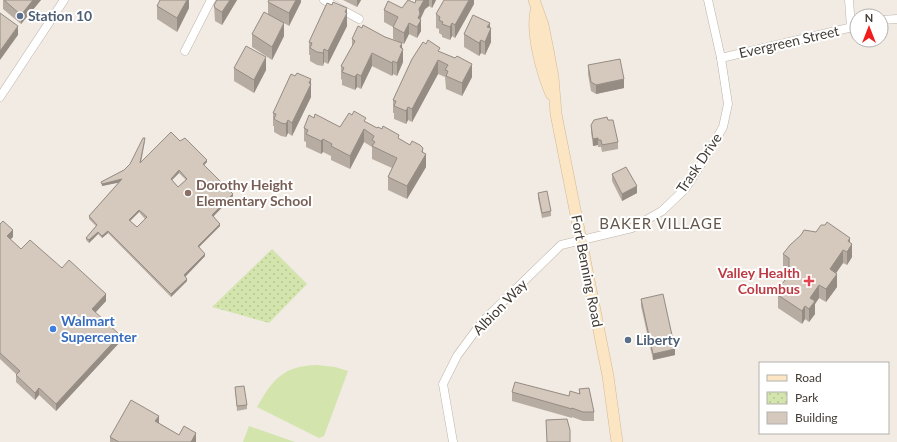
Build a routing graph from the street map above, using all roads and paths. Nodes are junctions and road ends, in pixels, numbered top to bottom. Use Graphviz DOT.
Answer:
graph roads {
  1 [pos="64,0"];
  2 [pos="211,0"];
  3 [pos="324,0"];
  4 [pos="708,0"];
  5 [pos="535,5"];
  6 [pos="359,19"];
  7 [pos="849,27"];
  8 [pos="185,51"];
  9 [pos="721,58"];
  10 [pos="0,97"];
  11 [pos="581,241"];
  12 [pos="453,442"];
  13 [pos="617,442"];
  1 -- 10 [label="street"];
  2 -- 8 [label="street"];
  3 -- 6 [label="street"];
  4 -- 9 [label="street, Trask Drive"];
  5 -- 11 [label="street, Fort Benning Road"];
  7 -- 9 [label="street, Evergreen Street"];
  9 -- 11 [label="street, Trask Drive"];
  11 -- 12 [label="street, Albion Way"];
  11 -- 13 [label="street, Fort Benning Road"];
}
